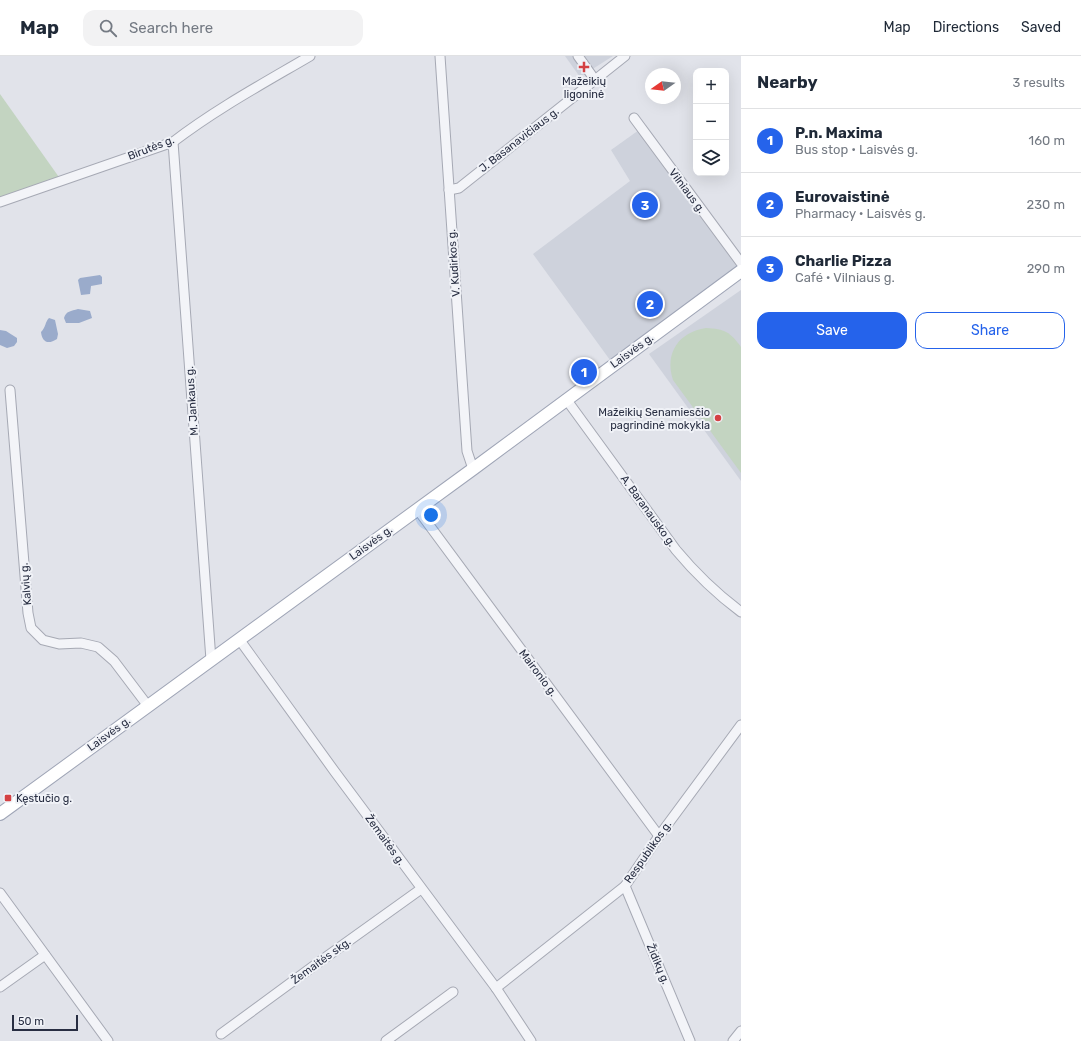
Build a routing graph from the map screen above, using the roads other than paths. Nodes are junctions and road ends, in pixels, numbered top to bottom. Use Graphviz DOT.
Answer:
graph roads {
  1 [pos="310,56"];
  2 [pos="440,56"];
  3 [pos="578,56"];
  4 [pos="625,56"];
  5 [pos="595,80"];
  6 [pos="634,118"];
  7 [pos="173,142"];
  8 [pos="449,190"];
  9 [pos="0,202"];
  10 [pos="741,263"];
  11 [pos="741,271"];
  12 [pos="10,390"];
  13 [pos="566,399"];
  14 [pos="473,469"];
  15 [pos="418,510"];
  16 [pos="741,612"];
  17 [pos="240,639"];
  18 [pos="211,660"];
  19 [pos="148,706"];
  20 [pos="741,725"];
  21 [pos="0,814"];
  22 [pos="659,836"];
  23 [pos="625,886"];
  24 [pos="421,889"];
  25 [pos="0,893"];
  26 [pos="45,954"];
  27 [pos="0,987"];
  28 [pos="496,988"];
  29 [pos="452,992"];
  30 [pos="741,1031"];
  31 [pos="221,1034"];
  32 [pos="108,1041"];
  33 [pos="386,1041"];
  34 [pos="531,1041"];
  35 [pos="690,1041"];
  36 [pos="734,1041"];
  1 -- 7 [label="street, Birutės g."];
  2 -- 8 [label="street, V. Kudirkos g."];
  3 -- 5 [label="street"];
  4 -- 5 [label="street, J. Basanavičiaus g."];
  5 -- 8 [label="street, J. Basanavičiaus g."];
  6 -- 10 [label="street, Vilniaus g."];
  7 -- 9 [label="street, Birutės g."];
  7 -- 18 [label="street, M. Jankaus g."];
  8 -- 14 [label="street, V. Kudirkos g."];
  11 -- 13 [label="main road, Laisvės g."];
  12 -- 19 [label="street, Kalvių g."];
  13 -- 14 [label="main road, Laisvės g."];
  13 -- 16 [label="street, A. Baranausko g."];
  14 -- 15 [label="main road, Laisvės g."];
  15 -- 17 [label="main road, Laisvės g."];
  15 -- 22 [label="street, Maironio g."];
  17 -- 18 [label="main road, Laisvės g."];
  17 -- 24 [label="street, Žemaitės g."];
  18 -- 19 [label="main road, Laisvės g."];
  19 -- 21 [label="main road, Laisvės g."];
  20 -- 22 [label="street, Respublikos g."];
  22 -- 23 [label="street, Respublikos g."];
  23 -- 28 [label="street, Respublikos g."];
  23 -- 35 [label="street, Židikų g."];
  24 -- 28 [label="street, Žemaitės g."];
  24 -- 31 [label="street, Žemaitės skg."];
  25 -- 26 [label="street"];
  26 -- 27 [label="street"];
  26 -- 32 [label="street"];
  28 -- 34 [label="street, Žemaitės g."];
  29 -- 33 [label="street"];
  30 -- 36 [label="street"];
}
